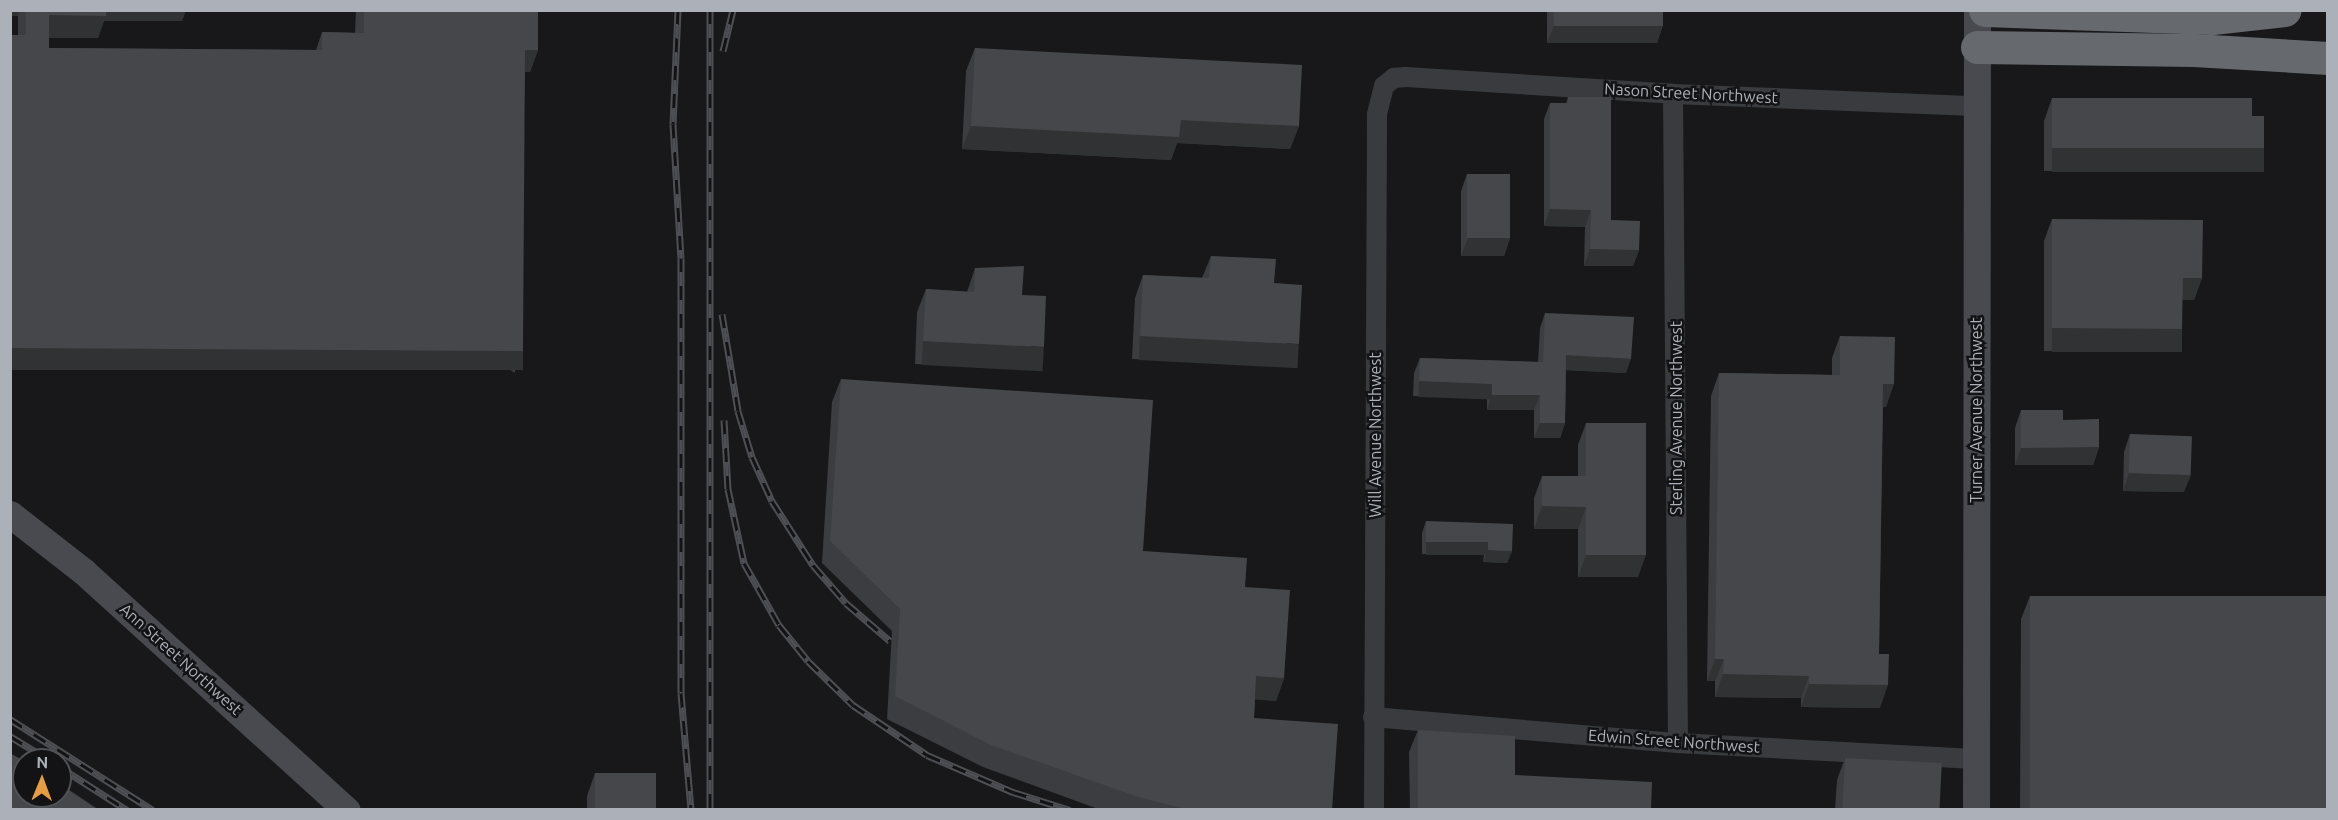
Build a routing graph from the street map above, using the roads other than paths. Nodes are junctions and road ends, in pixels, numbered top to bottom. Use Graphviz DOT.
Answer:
graph roads {
  1 [pos="1977,10"];
  2 [pos="1985,10"];
  3 [pos="2284,10"];
  4 [pos="1977,47"];
  5 [pos="2328,58"];
  6 [pos="1406,77"];
  7 [pos="1673,94"];
  8 [pos="1975,106"];
  9 [pos="10,514"];
  10 [pos="1373,717"];
  11 [pos="1678,743"];
  12 [pos="1975,759"];
  13 [pos="347,810"];
  14 [pos="1374,810"];
  15 [pos="1976,810"];
  1 -- 4 [label="street, Turner Avenue Northwest"];
  2 -- 3 [label="highway"];
  4 -- 5 [label="highway"];
  4 -- 8 [label="street, Turner Avenue Northwest"];
  6 -- 7 [label="street, Nason Street Northwest"];
  6 -- 10 [label="street, Will Avenue Northwest"];
  7 -- 8 [label="street, Nason Street Northwest"];
  7 -- 11 [label="street, Sterling Avenue Northwest"];
  8 -- 12 [label="street, Turner Avenue Northwest"];
  9 -- 13 [label="street, Ann Street Northwest"];
  10 -- 11 [label="street, Edwin Street Northwest"];
  10 -- 14 [label="street, Will Avenue Northwest"];
  11 -- 12 [label="street, Edwin Street Northwest"];
  12 -- 15 [label="street, Turner Avenue Northwest"];
}
